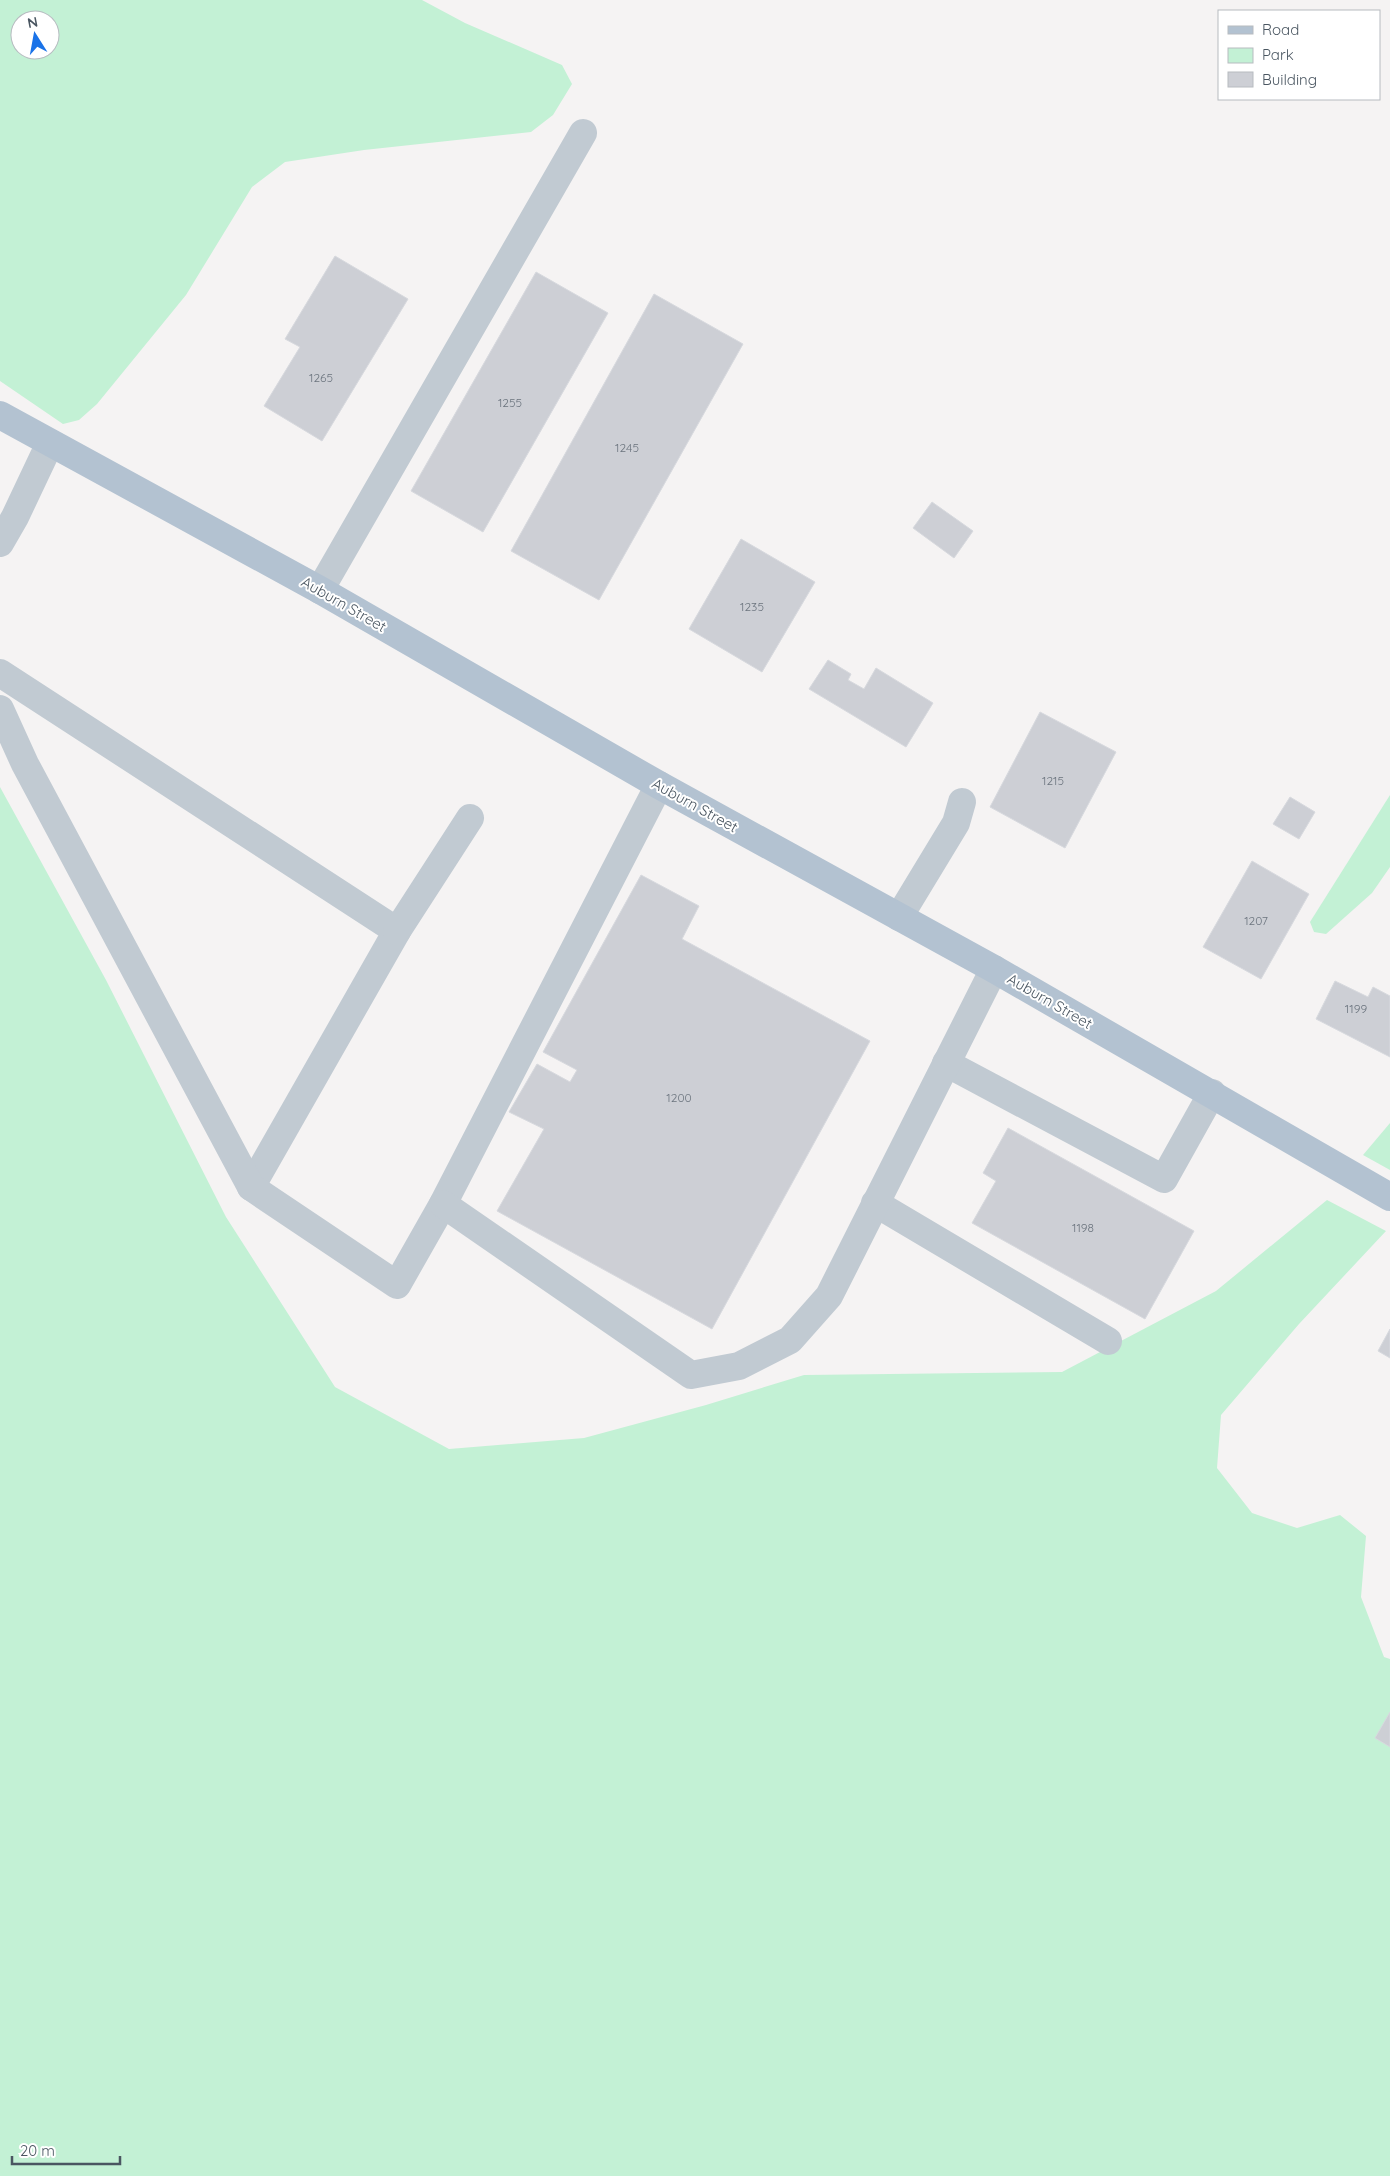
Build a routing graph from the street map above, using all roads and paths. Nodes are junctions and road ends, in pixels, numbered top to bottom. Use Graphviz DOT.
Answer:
graph roads {
  1 [pos="583,133"];
  2 [pos="0,415"];
  3 [pos="50,443"];
  4 [pos="0,543"];
  5 [pos="320,590"];
  6 [pos="0,673"];
  7 [pos="0,709"];
  8 [pos="659,785"];
  9 [pos="962,802"];
  10 [pos="470,818"];
  11 [pos="899,917"];
  12 [pos="397,931"];
  13 [pos="994,969"];
  14 [pos="946,1063"];
  15 [pos="1212,1093"];
  16 [pos="251,1187"];
  17 [pos="1390,1197"];
  18 [pos="875,1203"];
  19 [pos="443,1204"];
  20 [pos="1108,1341"];
  1 -- 5 [label="lane"];
  2 -- 3 [label="main road, Auburn Street"];
  3 -- 4 [label="lane"];
  3 -- 5 [label="main road, Auburn Street"];
  5 -- 8 [label="main road, Auburn Street"];
  6 -- 12 [label="lane"];
  7 -- 16 [label="lane"];
  8 -- 11 [label="main road, Auburn Street"];
  8 -- 19 [label="lane"];
  9 -- 11 [label="lane"];
  10 -- 12 [label="lane"];
  11 -- 13 [label="main road, Auburn Street"];
  12 -- 16 [label="lane"];
  13 -- 14 [label="lane"];
  13 -- 15 [label="main road, Auburn Street"];
  14 -- 15 [label="lane"];
  14 -- 18 [label="lane"];
  15 -- 17 [label="main road, Auburn Street"];
  16 -- 19 [label="lane"];
  18 -- 19 [label="lane"];
  18 -- 20 [label="lane"];
}
